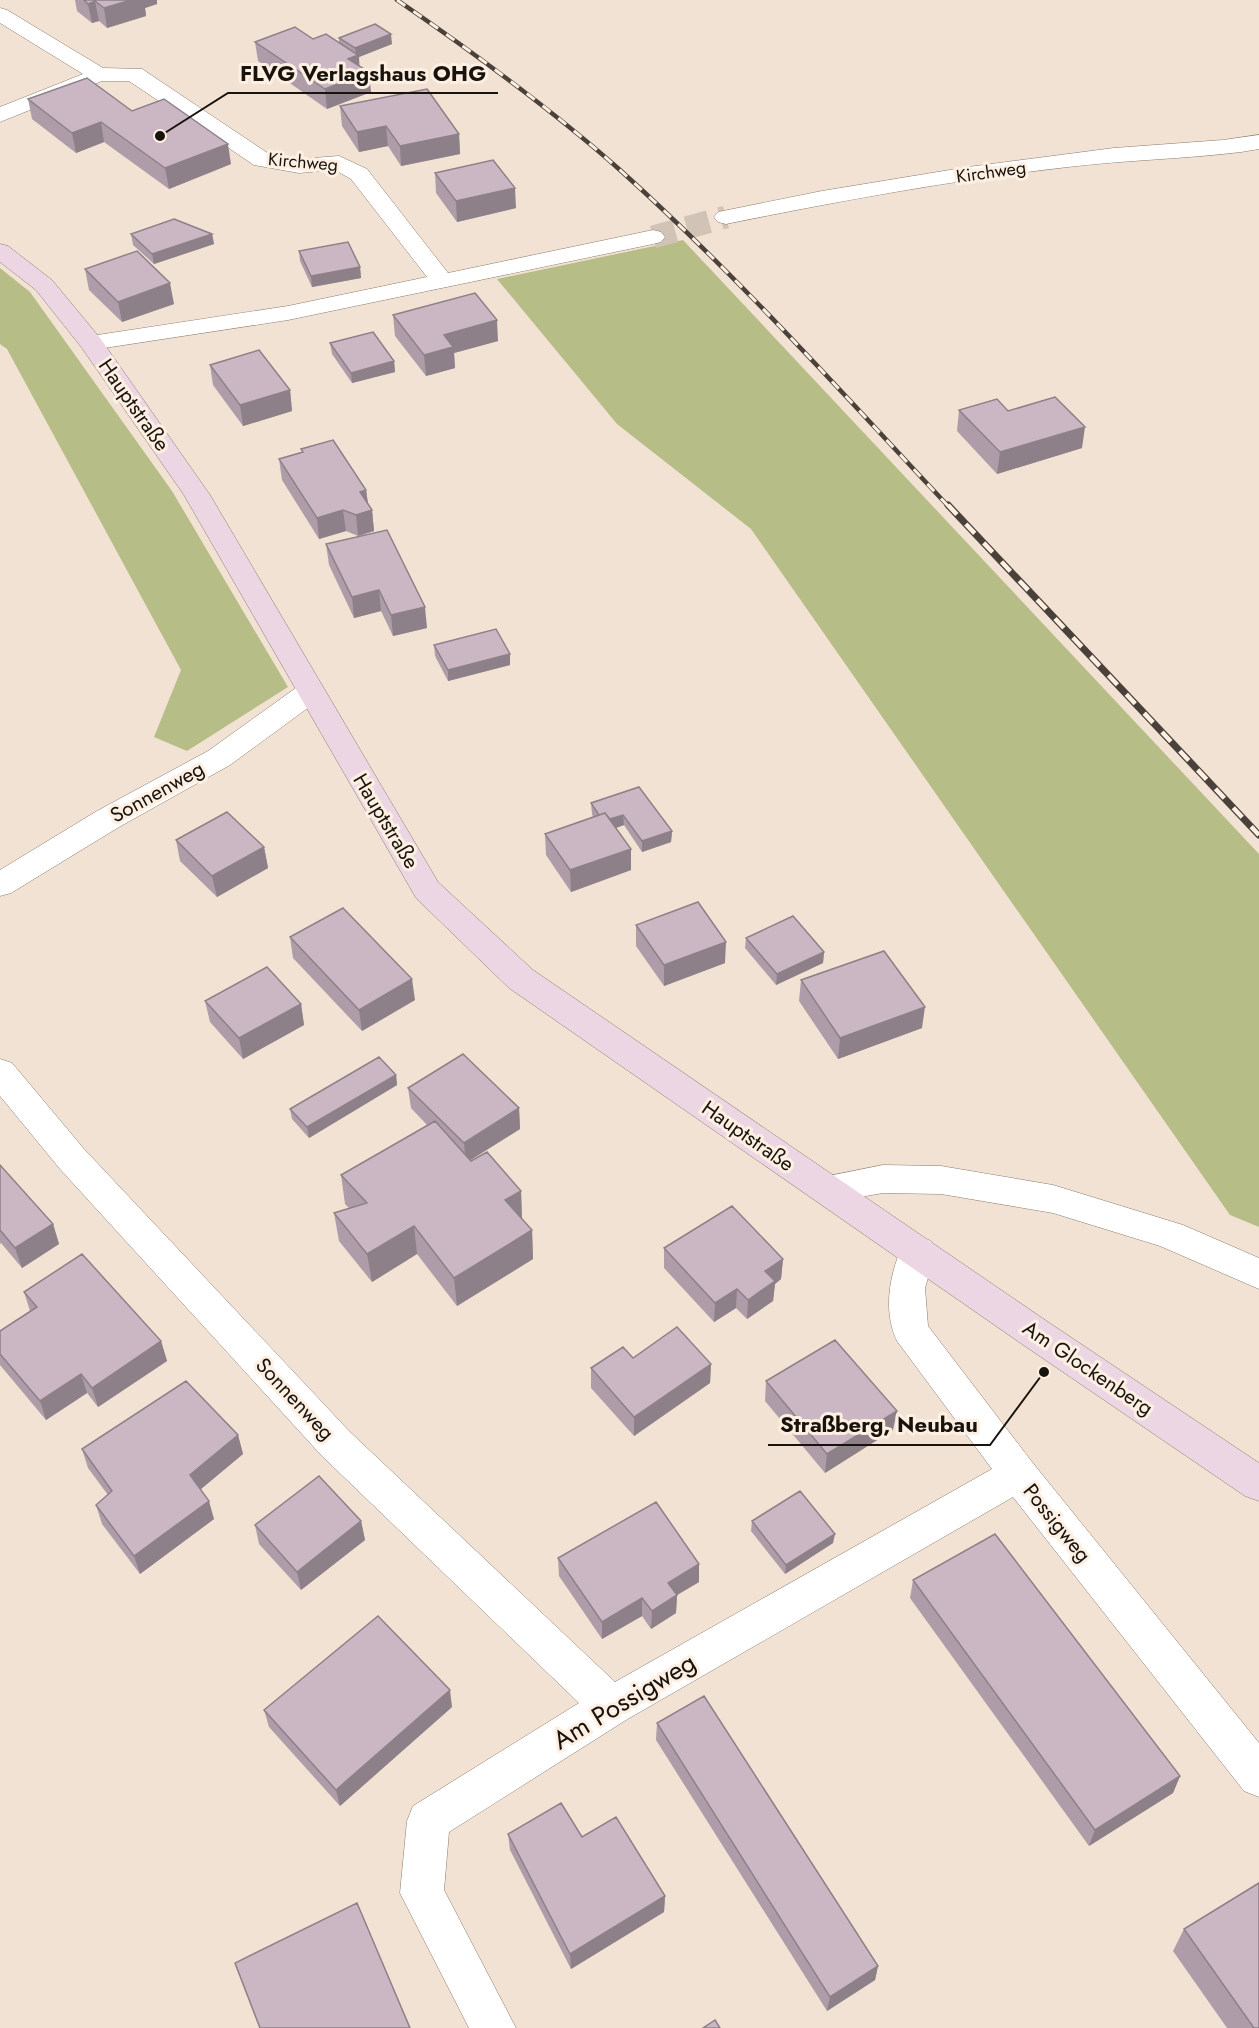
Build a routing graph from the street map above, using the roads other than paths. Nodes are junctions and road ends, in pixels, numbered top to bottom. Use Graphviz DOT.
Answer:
graph roads {
  1 [pos="0,14"];
  2 [pos="99,75"];
  3 [pos="0,115"];
  4 [pos="1259,142"];
  5 [pos="726,217"];
  6 [pos="653,237"];
  7 [pos="0,251"];
  8 [pos="442,280"];
  9 [pos="91,343"];
  10 [pos="310,692"];
  11 [pos="0,885"];
  12 [pos="0,1072"];
  13 [pos="826,1189"];
  14 [pos="918,1251"];
  15 [pos="1259,1274"];
  16 [pos="1018,1474"];
  17 [pos="1259,1484"];
  18 [pos="611,1706"];
  19 [pos="1259,1776"];
  20 [pos="493,2028"];
  1 -- 2 [label="street"];
  2 -- 3 [label="street"];
  2 -- 8 [label="street, Kirchweg"];
  4 -- 5 [label="street, Kirchweg"];
  6 -- 8 [label="street"];
  7 -- 9 [label="main road, Hauptstraße"];
  8 -- 9 [label="street"];
  9 -- 10 [label="main road, Hauptstraße"];
  10 -- 11 [label="street, Sonnenweg"];
  10 -- 13 [label="main road, Hauptstraße"];
  12 -- 18 [label="street, Sonnenweg"];
  13 -- 14 [label="main road, Hauptstraße"];
  13 -- 15 [label="street"];
  14 -- 16 [label="street, Possigweg"];
  14 -- 17 [label="main road, Am Glockenberg"];
  16 -- 18 [label="street, Am Possigweg"];
  16 -- 19 [label="street, Possigweg"];
  18 -- 20 [label="street, Am Possigweg"];
}
